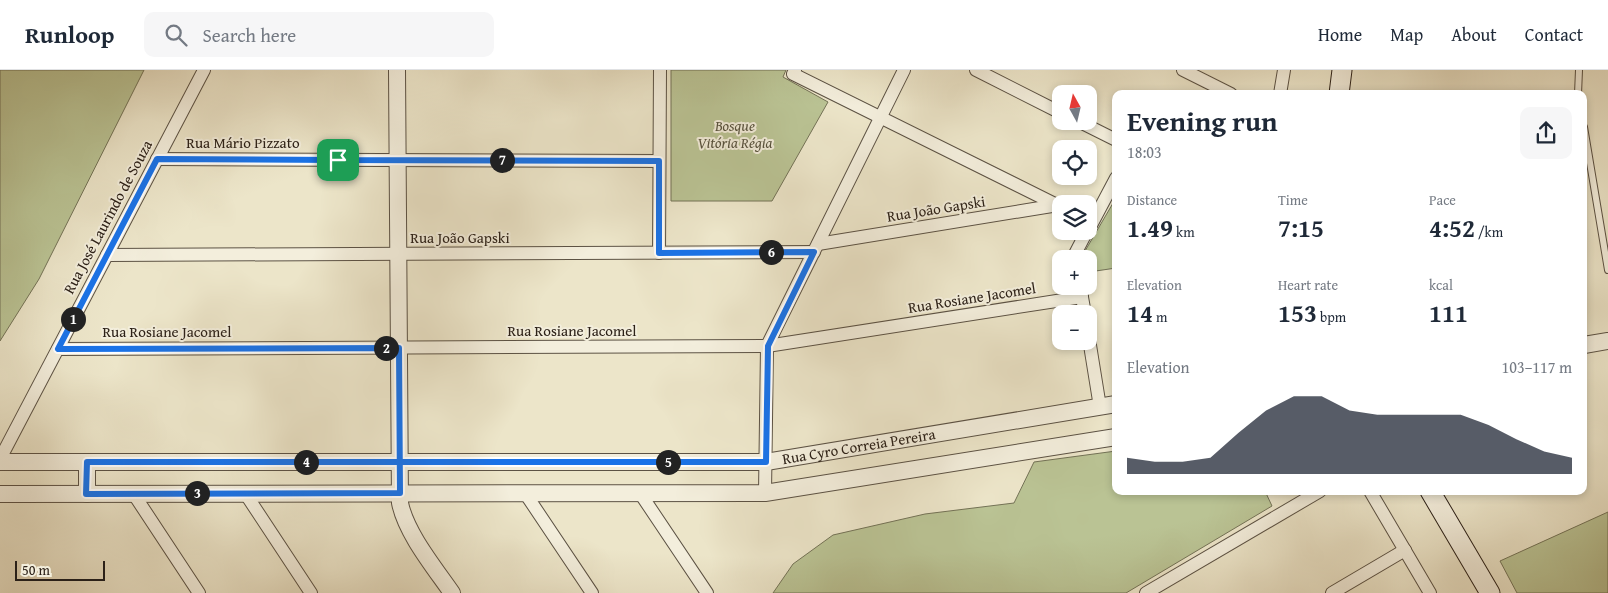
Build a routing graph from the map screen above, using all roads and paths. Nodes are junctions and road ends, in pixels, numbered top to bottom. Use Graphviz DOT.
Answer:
graph roads {
  1 [pos="204,70"];
  2 [pos="397,70"];
  3 [pos="660,70"];
  4 [pos="904,70"];
  5 [pos="976,70"];
  6 [pos="1183,70"];
  7 [pos="1284,70"];
  8 [pos="1342,70"];
  9 [pos="1579,70"];
  10 [pos="794,72"];
  11 [pos="1223,90"];
  12 [pos="1281,90"];
  13 [pos="1340,90"];
  14 [pos="1578,90"];
  15 [pos="1052,108"];
  16 [pos="881,117"];
  17 [pos="1096,130"];
  18 [pos="1112,138"];
  19 [pos="1587,145"];
  20 [pos="157,159"];
  21 [pos="398,160"];
  22 [pos="659,161"];
  23 [pos="1112,185"];
  24 [pos="1052,202"];
  25 [pos="1052,207"];
  26 [pos="1097,212"];
  27 [pos="816,248"];
  28 [pos="659,253"];
  29 [pos="398,254"];
  30 [pos="107,255"];
  31 [pos="1608,270"];
  32 [pos="1064,295"];
  33 [pos="1608,341"];
  34 [pos="1587,344"];
  35 [pos="768,346"];
  36 [pos="399,348"];
  37 [pos="58,349"];
  38 [pos="1091,350"];
  39 [pos="1112,405"];
  40 [pos="1100,407"];
  41 [pos="1112,438"];
  42 [pos="0,461"];
  43 [pos="87,462"];
  44 [pos="400,462"];
  45 [pos="766,462"];
  46 [pos="132,493"];
  47 [pos="245,493"];
  48 [pos="400,493"];
  49 [pos="525,493"];
  50 [pos="640,493"];
  51 [pos="765,493"];
  52 [pos="0,494"];
  53 [pos="86,494"];
  54 [pos="1313,495"];
  55 [pos="1372,495"];
  56 [pos="1432,495"];
  57 [pos="1405,550"];
  58 [pos="199,593"];
  59 [pos="311,593"];
  60 [pos="452,593"];
  61 [pos="592,593"];
  62 [pos="707,593"];
  63 [pos="1146,593"];
  64 [pos="1332,593"];
  65 [pos="1430,593"];
  66 [pos="1490,593"];
  1 -- 20 [label="street, Rua José Laurindo de Souza"];
  2 -- 21 [label="street"];
  3 -- 22 [label="street"];
  4 -- 16 [label="street"];
  5 -- 15 [label="street"];
  6 -- 11 [label="street"];
  7 -- 12 [label="street"];
  8 -- 13 [label="main road"];
  9 -- 14 [label="lane"];
  10 -- 16 [label="street"];
  16 -- 24 [label="street"];
  16 -- 27 [label="street"];
  17 -- 18 [label="street"];
  19 -- 31 [label="lane"];
  20 -- 21 [label="street, Rua Mário Pizzato"];
  20 -- 30 [label="street, Rua José Laurindo de Souza"];
  21 -- 22 [label="street, Rua Mário Pizzato"];
  21 -- 29 [label="street"];
  22 -- 28 [label="street"];
  23 -- 26 [label="street"];
  25 -- 27 [label="street, Rua João Gapski"];
  27 -- 28 [label="street, Rua João Gapski"];
  27 -- 35 [label="street"];
  28 -- 29 [label="street, Rua João Gapski"];
  29 -- 30 [label="street, Rua João Gapski"];
  29 -- 36 [label="street"];
  30 -- 37 [label="street, Rua José Laurindo de Souza"];
  32 -- 35 [label="street, Rua Rosiane Jacomel"];
  33 -- 34 [label="street"];
  35 -- 36 [label="street, Rua Rosiane Jacomel"];
  35 -- 45 [label="street"];
  36 -- 37 [label="street, Rua Rosiane Jacomel"];
  36 -- 44 [label="street"];
  37 -- 42 [label="street, Rua José Laurindo de Souza"];
  38 -- 40 [label="street"];
  39 -- 40 [label="street, Rua Cyro Correia Pereira"];
  40 -- 45 [label="street, Rua Cyro Correia Pereira"];
  41 -- 51 [label="street, Rua Cyro Correia Pereira"];
  42 -- 43 [label="street, Rua Cyro Correia Pereira"];
  43 -- 44 [label="street, Rua Cyro Correia Pereira"];
  43 -- 53 [label="street"];
  44 -- 45 [label="street, Rua Cyro Correia Pereira"];
  44 -- 48 [label="street"];
  45 -- 51 [label="street"];
  46 -- 47 [label="street, Rua Cyro Correia Pereira"];
  46 -- 53 [label="street, Rua Cyro Correia Pereira"];
  46 -- 58 [label="street"];
  47 -- 48 [label="street, Rua Cyro Correia Pereira"];
  47 -- 59 [label="street"];
  48 -- 49 [label="street, Rua Cyro Correia Pereira"];
  48 -- 60 [label="street"];
  49 -- 50 [label="street, Rua Cyro Correia Pereira"];
  49 -- 61 [label="street"];
  50 -- 51 [label="street, Rua Cyro Correia Pereira"];
  50 -- 62 [label="street"];
  52 -- 53 [label="street, Rua Cyro Correia Pereira"];
  54 -- 63 [label="street"];
  55 -- 57 [label="street"];
  56 -- 66 [label="main road"];
  57 -- 64 [label="street"];
  57 -- 65 [label="street"];
}
